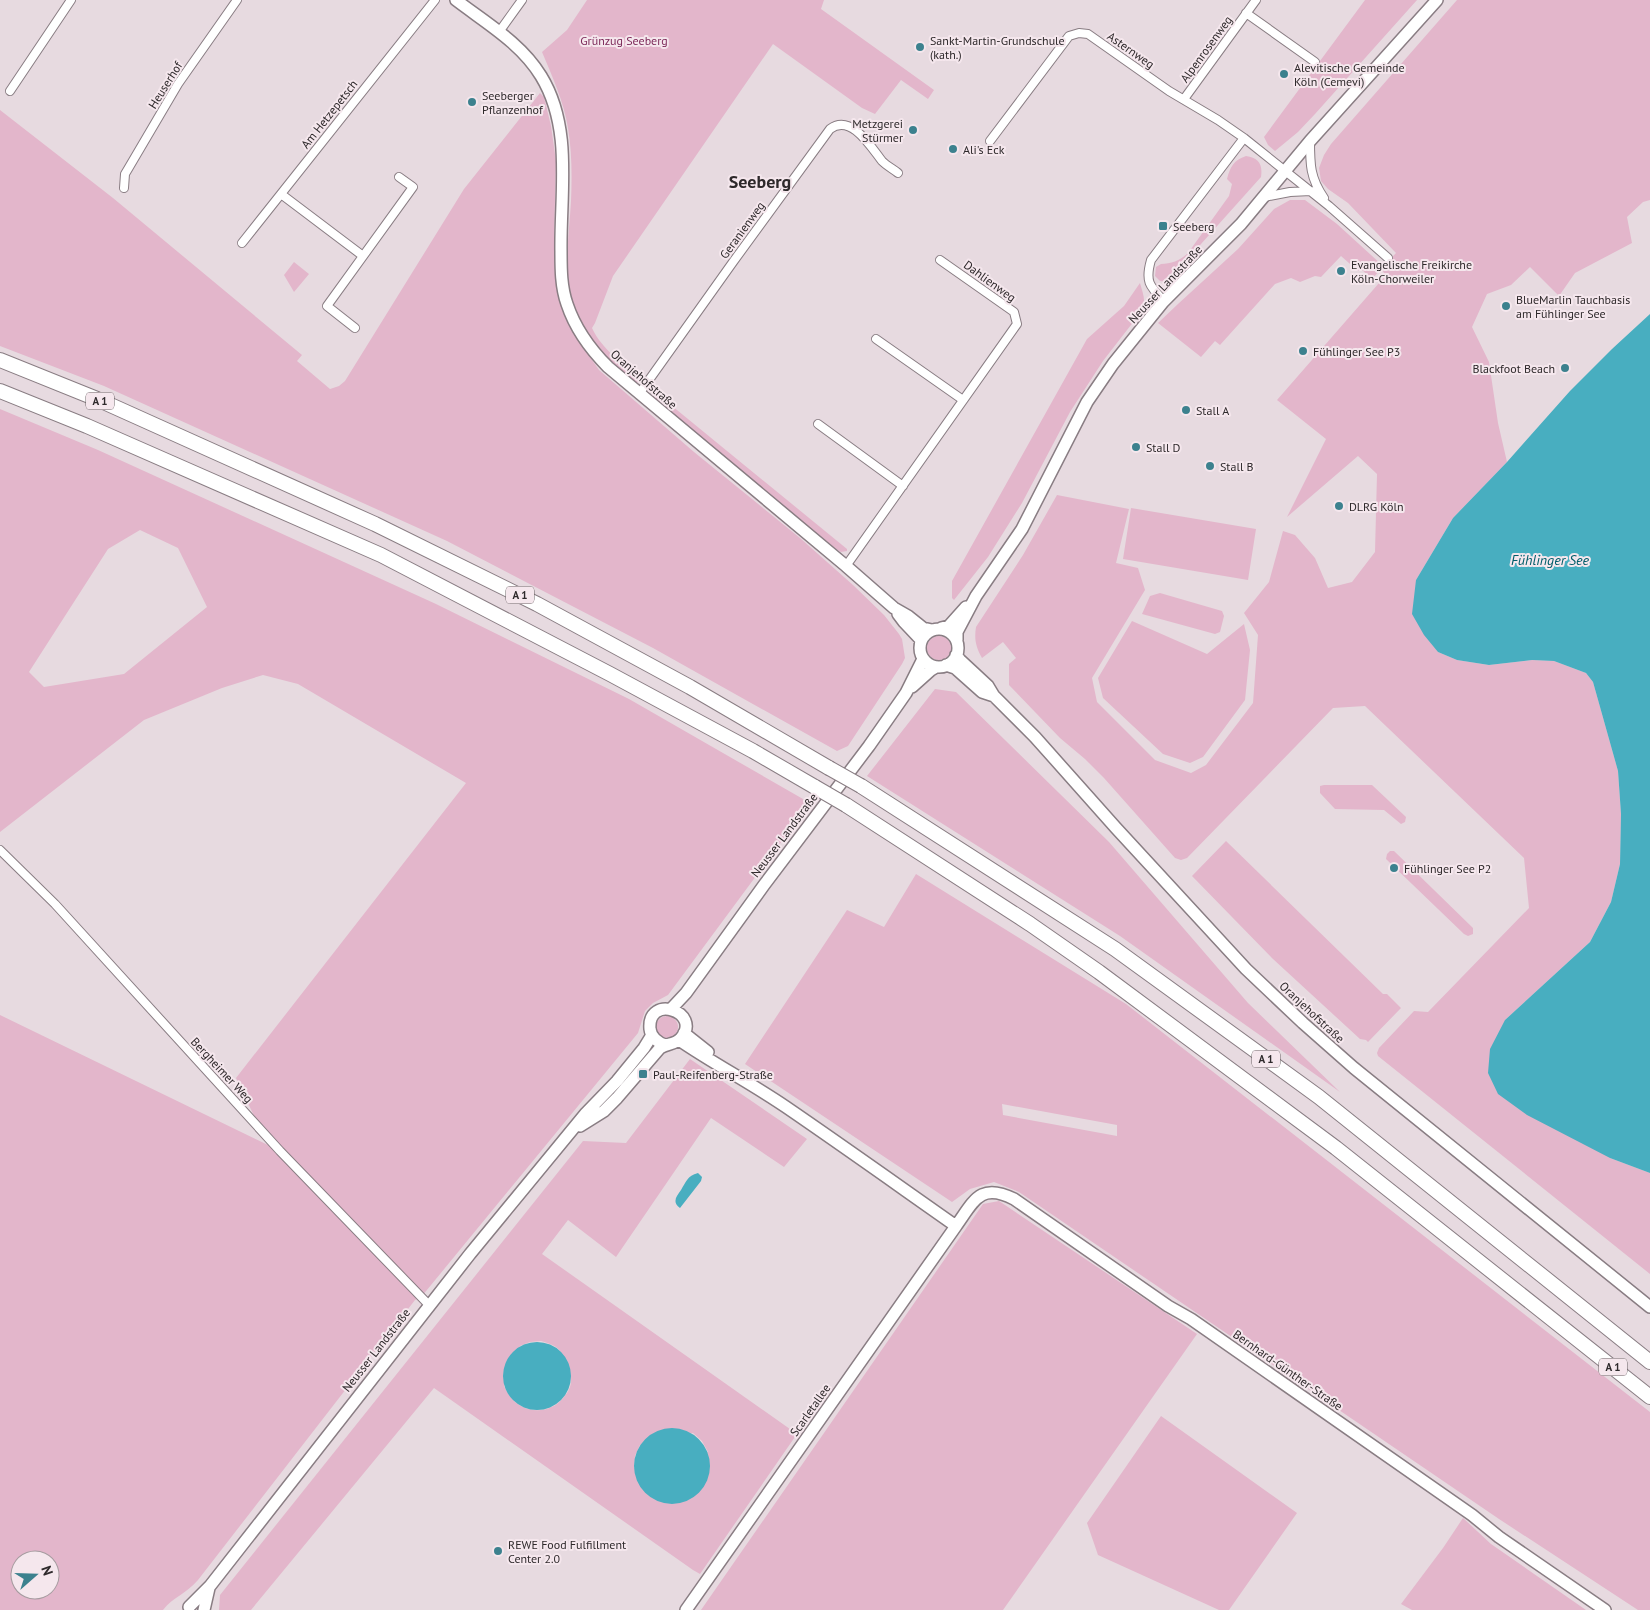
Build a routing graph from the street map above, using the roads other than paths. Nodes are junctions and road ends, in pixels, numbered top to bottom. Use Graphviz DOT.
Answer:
graph roads {
  1 [pos="71,0"];
  2 [pos="237,0"];
  3 [pos="435,0"];
  4 [pos="456,0"];
  5 [pos="522,0"];
  6 [pos="1256,0"];
  7 [pos="1437,0"];
  8 [pos="1246,13"];
  9 [pos="499,32"];
  10 [pos="1315,62"];
  11 [pos="10,91"];
  12 [pos="1184,99"];
  13 [pos="1244,138"];
  14 [pos="990,141"];
  15 [pos="1310,141"];
  16 [pos="1285,169"];
  17 [pos="898,173"];
  18 [pos="399,177"];
  19 [pos="124,188"];
  20 [pos="1311,191"];
  21 [pos="281,194"];
  22 [pos="1262,197"];
  23 [pos="1329,206"];
  24 [pos="242,243"];
  25 [pos="363,256"];
  26 [pos="1388,258"];
  27 [pos="940,260"];
  28 [pos="1164,301"];
  29 [pos="355,328"];
  30 [pos="876,340"];
  31 [pos="0,360"];
  32 [pos="0,391"];
  33 [pos="639,394"];
  34 [pos="963,400"];
  35 [pos="818,424"];
  36 [pos="903,486"];
  37 [pos="846,566"];
  38 [pos="976,596"];
  39 [pos="894,608"];
  40 [pos="937,629"];
  41 [pos="921,640"];
  42 [pos="956,640"];
  43 [pos="956,655"];
  44 [pos="924,659"];
  45 [pos="941,666"];
  46 [pos="906,693"];
  47 [pos="994,696"];
  48 [pos="0,850"];
  49 [pos="686,993"];
  50 [pos="671,1008"];
  51 [pos="681,1016"];
  52 [pos="652,1035"];
  53 [pos="682,1036"];
  54 [pos="665,1045"];
  55 [pos="568,1135"];
  56 [pos="956,1226"];
  57 [pos="429,1305"];
  58 [pos="1650,1307"];
  59 [pos="1650,1362"];
  60 [pos="1650,1397"];
  61 [pos="210,1586"];
  62 [pos="193,1608"];
  63 [pos="177,1610"];
  64 [pos="204,1610"];
  65 [pos="686,1610"];
  66 [pos="1605,1610"];
  1 -- 11 [label="street"];
  2 -- 19 [label="street, Heuserhof"];
  3 -- 21 [label="street, Am Hetzepetsch"];
  4 -- 9 [label="street, Oranjehofstraße"];
  5 -- 9 [label="street"];
  6 -- 8 [label="street, Alpenrosenweg"];
  7 -- 15 [label="street, Neusser Landstraße"];
  8 -- 10 [label="street, Alpenrosenweg"];
  8 -- 12 [label="street, Alpenrosenweg"];
  9 -- 33 [label="street, Oranjehofstraße"];
  12 -- 13 [label="street, Asternweg"];
  12 -- 14 [label="street, Asternweg"];
  13 -- 16 [label="street, Asternweg"];
  13 -- 28 [label="street"];
  15 -- 16 [label="street, Neusser Landstraße"];
  15 -- 23 [label="street"];
  16 -- 20 [label="street, Asternweg"];
  16 -- 22 [label="street, Neusser Landstraße"];
  17 -- 33 [label="street, Geranienweg"];
  18 -- 25 [label="street"];
  20 -- 22 [label="street"];
  20 -- 23 [label="street, Asternweg"];
  21 -- 24 [label="street, Am Hetzepetsch"];
  21 -- 25 [label="street"];
  22 -- 28 [label="street, Neusser Landstraße"];
  23 -- 26 [label="street"];
  25 -- 29 [label="street"];
  27 -- 34 [label="street, Dahlienweg"];
  28 -- 38 [label="street, Neusser Landstraße"];
  30 -- 34 [label="street"];
  31 -- 59 [label="highway, A 1, bridge"];
  32 -- 60 [label="highway, A 1, bridge"];
  33 -- 37 [label="street, Oranjehofstraße"];
  34 -- 36 [label="street, Dahlienweg"];
  35 -- 36 [label="street"];
  36 -- 37 [label="street, Dahlienweg"];
  37 -- 39 [label="street, Oranjehofstraße"];
  38 -- 40 [label="street, Neusser Landstraße"];
  38 -- 42 [label="street, Neusser Landstraße"];
  39 -- 40 [label="street, Oranjehofstraße"];
  39 -- 41 [label="street, Oranjehofstraße"];
  40 -- 41 [label="street"];
  40 -- 42 [label="street"];
  41 -- 44 [label="street"];
  42 -- 43 [label="street"];
  43 -- 45 [label="street"];
  43 -- 47 [label="street, Oranjehofstraße"];
  44 -- 45 [label="street"];
  44 -- 46 [label="street, Neusser Landstraße"];
  45 -- 46 [label="street, Neusser Landstraße"];
  45 -- 47 [label="street, Oranjehofstraße"];
  46 -- 49 [label="street, Neusser Landstraße"];
  47 -- 58 [label="street, Oranjehofstraße"];
  48 -- 57 [label="street, Bergheimer Weg"];
  49 -- 50 [label="street, Neusser Landstraße"];
  49 -- 51 [label="street, Neusser Landstraße"];
  50 -- 51 [label="street"];
  50 -- 52 [label="street, Neusser Landstraße"];
  51 -- 53 [label="street, Neusser Landstraße"];
  52 -- 54 [label="street"];
  52 -- 55 [label="street, Neusser Landstraße"];
  53 -- 54 [label="street, Neusser Landstraße"];
  53 -- 56 [label="street"];
  54 -- 55 [label="street, Neusser Landstraße"];
  55 -- 57 [label="street, Neusser Landstraße"];
  56 -- 65 [label="street, Scarletallee"];
  56 -- 66 [label="street, Bernhard-Günther-Straße"];
  57 -- 61 [label="street, Neusser Landstraße"];
  61 -- 62 [label="street, Neusser Landstraße"];
  61 -- 64 [label="street, Neusser Landstraße"];
  62 -- 63 [label="street, Neusser Landstraße"];
}
